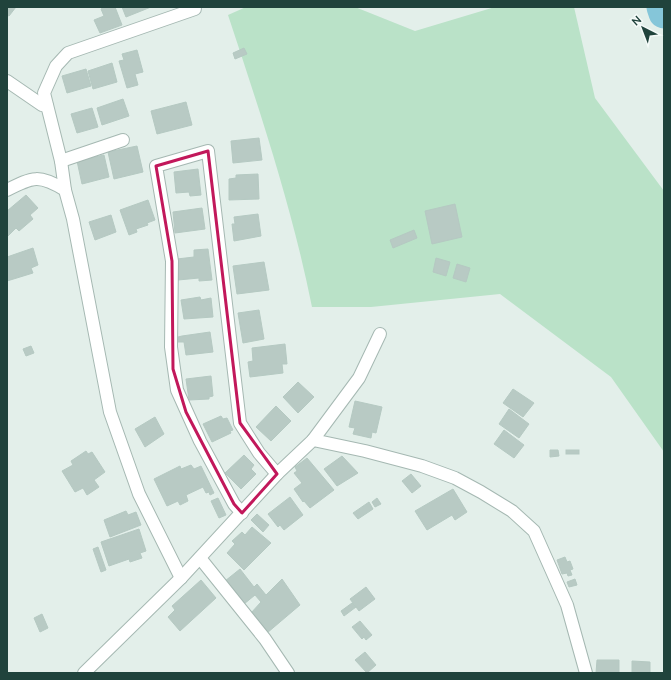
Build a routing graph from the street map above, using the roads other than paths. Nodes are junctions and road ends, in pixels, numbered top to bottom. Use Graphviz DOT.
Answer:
graph roads {
  1 [pos="195,9"];
  2 [pos="7,81"];
  3 [pos="47,106"];
  4 [pos="123,140"];
  5 [pos="61,161"];
  6 [pos="7,190"];
  7 [pos="65,190"];
  8 [pos="380,334"];
  9 [pos="313,440"];
  10 [pos="277,474"];
  11 [pos="242,513"];
  12 [pos="200,558"];
  13 [pos="181,578"];
  14 [pos="84,673"];
  15 [pos="288,673"];
  16 [pos="586,673"];
  1 -- 3 [label="street"];
  2 -- 3 [label="street"];
  3 -- 5 [label="street"];
  4 -- 5 [label="street"];
  5 -- 7 [label="street"];
  6 -- 7 [label="street"];
  7 -- 13 [label="street"];
  8 -- 9 [label="street"];
  9 -- 10 [label="street"];
  9 -- 16 [label="street"];
  10 -- 11 [label="street"];
  10 -- 11 [label="street"];
  11 -- 12 [label="street"];
  12 -- 13 [label="street"];
  12 -- 15 [label="street"];
  13 -- 14 [label="street"];
}
